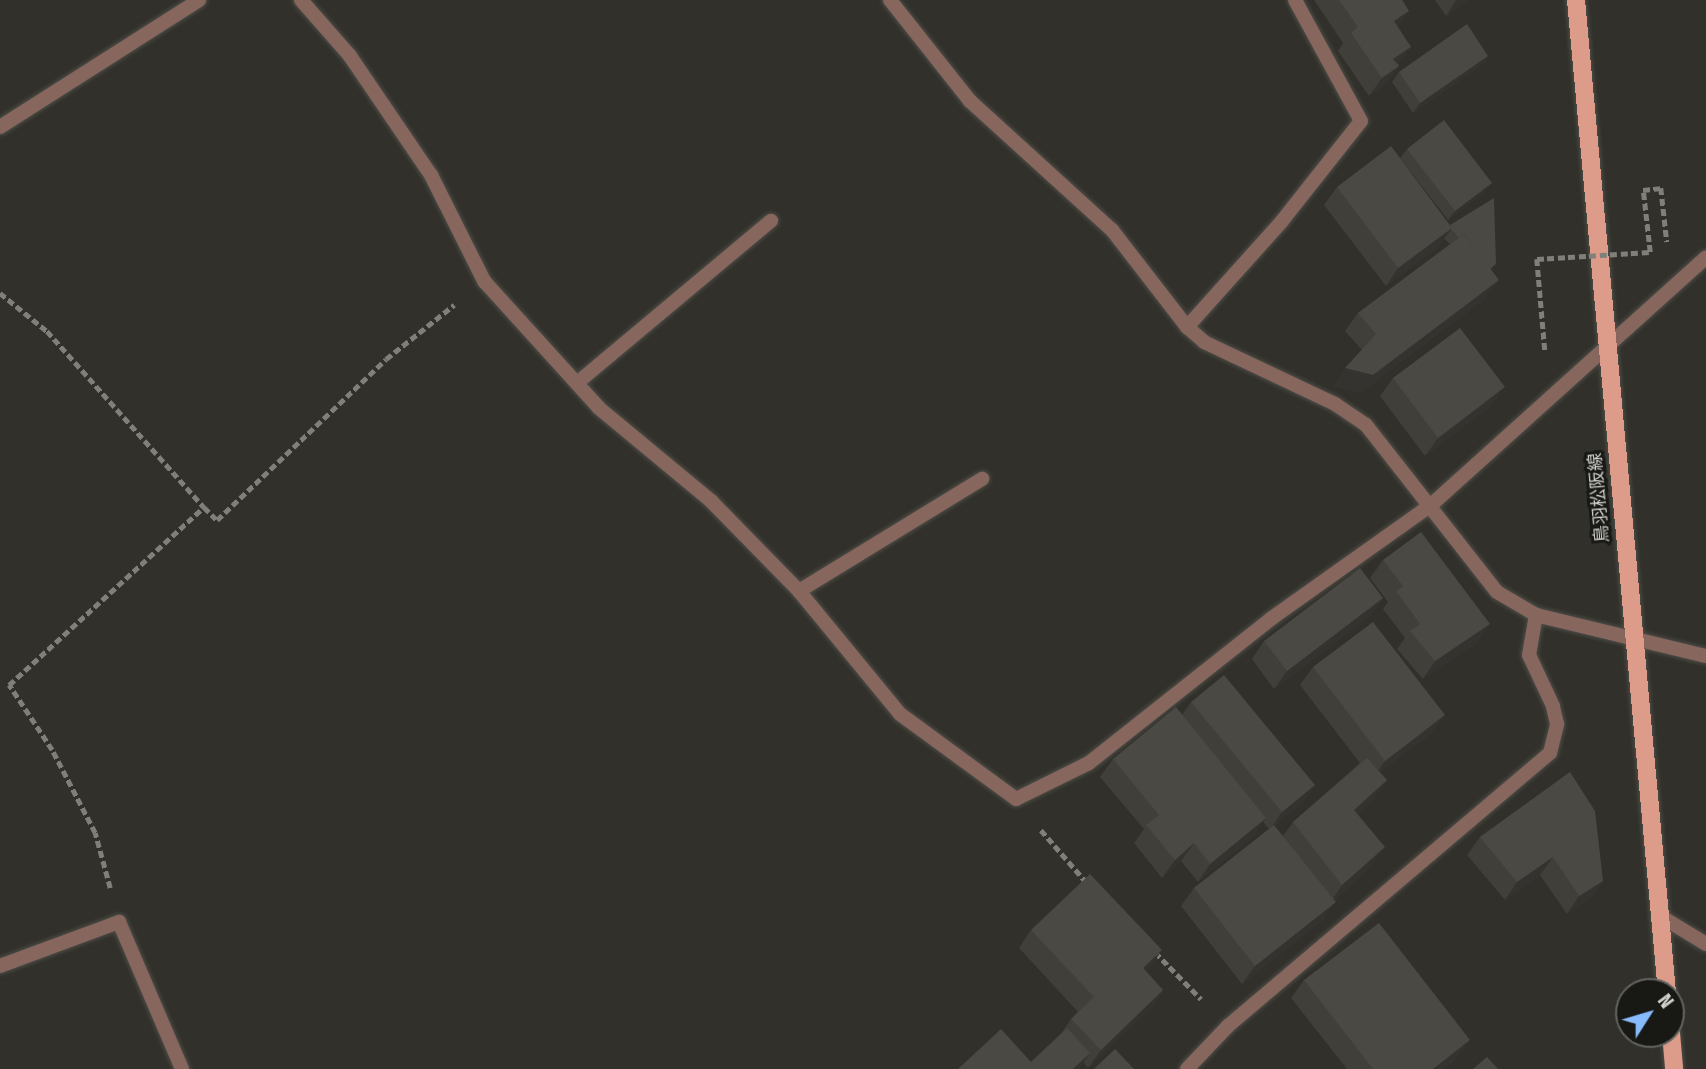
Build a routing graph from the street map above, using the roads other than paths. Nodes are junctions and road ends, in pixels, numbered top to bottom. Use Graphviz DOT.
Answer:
graph roads {
  1 [pos="199,0"];
  2 [pos="301,0"];
  3 [pos="890,0"];
  4 [pos="1295,0"];
  5 [pos="1576,0"];
  6 [pos="0,127"];
  7 [pos="771,221"];
  8 [pos="1706,257"];
  9 [pos="1187,327"];
  10 [pos="1607,346"];
  11 [pos="578,383"];
  12 [pos="982,479"];
  13 [pos="1431,505"];
  14 [pos="799,591"];
  15 [pos="1536,615"];
  16 [pos="1632,641"];
  17 [pos="1706,656"];
  18 [pos="1660,916"];
  19 [pos="1706,944"];
  20 [pos="0,966"];
  21 [pos="1666,978"];
  22 [pos="1672,1048"];
  23 [pos="182,1069"];
  24 [pos="1187,1069"];
  25 [pos="1674,1069"];
  1 -- 6 [label="street"];
  2 -- 11 [label="street"];
  3 -- 9 [label="street"];
  4 -- 9 [label="street"];
  5 -- 10 [label="main road, 鳥羽松阪線"];
  7 -- 11 [label="street"];
  8 -- 10 [label="street"];
  9 -- 13 [label="street"];
  10 -- 13 [label="street"];
  10 -- 16 [label="main road, 鳥羽松阪線"];
  11 -- 14 [label="street"];
  12 -- 14 [label="street"];
  13 -- 14 [label="street"];
  13 -- 15 [label="street"];
  15 -- 16 [label="street"];
  15 -- 24 [label="street"];
  16 -- 17 [label="street"];
  16 -- 18 [label="main road, 鳥羽松阪線"];
  18 -- 19 [label="street"];
  18 -- 21 [label="main road, 鳥羽松阪線"];
  20 -- 23 [label="street"];
  22 -- 25 [label="main road"];
}
